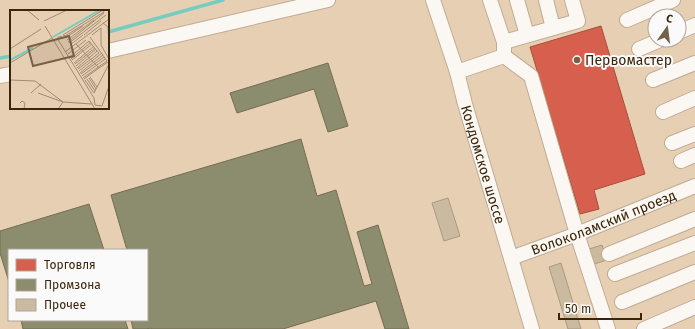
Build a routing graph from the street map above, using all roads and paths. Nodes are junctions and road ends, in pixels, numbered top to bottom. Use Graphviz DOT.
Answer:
graph roads {
  1 [pos="328,0"];
  2 [pos="433,0"];
  3 [pos="490,0"];
  4 [pos="516,0"];
  5 [pos="546,0"];
  6 [pos="572,0"];
  7 [pos="673,0"];
  8 [pos="627,20"];
  9 [pos="553,28"];
  10 [pos="527,35"];
  11 [pos="504,42"];
  12 [pos="647,46"];
  13 [pos="639,49"];
  14 [pos="109,51"];
  15 [pos="504,56"];
  16 [pos="695,63"];
  17 [pos="457,72"];
  18 [pos="10,74"];
  19 [pos="0,76"];
  20 [pos="653,80"];
  21 [pos="695,98"];
  22 [pos="663,112"];
  23 [pos="695,134"];
  24 [pos="672,143"];
  25 [pos="695,155"];
  26 [pos="681,161"];
  27 [pos="695,186"];
  28 [pos="695,219"];
  29 [pos="577,234"];
  30 [pos="695,243"];
  31 [pos="609,254"];
  32 [pos="511,258"];
  33 [pos="695,272"];
  34 [pos="615,274"];
  35 [pos="622,302"];
  36 [pos="695,307"];
  37 [pos="532,329"];
  38 [pos="608,329"];
  39 [pos="644,329"];
  1 -- 14 [label="street"];
  2 -- 17 [label="street, Кондомское шоссе"];
  3 -- 11 [label="street"];
  4 -- 10 [label="street"];
  5 -- 9 [label="street"];
  6 -- 9 [label="street"];
  7 -- 8 [label="street"];
  9 -- 10 [label="street"];
  10 -- 11 [label="street"];
  11 -- 15 [label="street"];
  12 -- 13 [label="street"];
  15 -- 17 [label="street"];
  15 -- 29 [label="street"];
  16 -- 20 [label="street"];
  17 -- 32 [label="street, Кондомское шоссе"];
  18 -- 19 [label="street"];
  21 -- 22 [label="street"];
  23 -- 24 [label="street"];
  25 -- 26 [label="street"];
  27 -- 29 [label="street, Волоколамский проезд"];
  28 -- 31 [label="street"];
  29 -- 32 [label="street, Волоколамский проезд"];
  29 -- 38 [label="street"];
  30 -- 34 [label="street"];
  32 -- 37 [label="street, Кондомское шоссе"];
  33 -- 35 [label="street"];
  36 -- 39 [label="street"];
}
